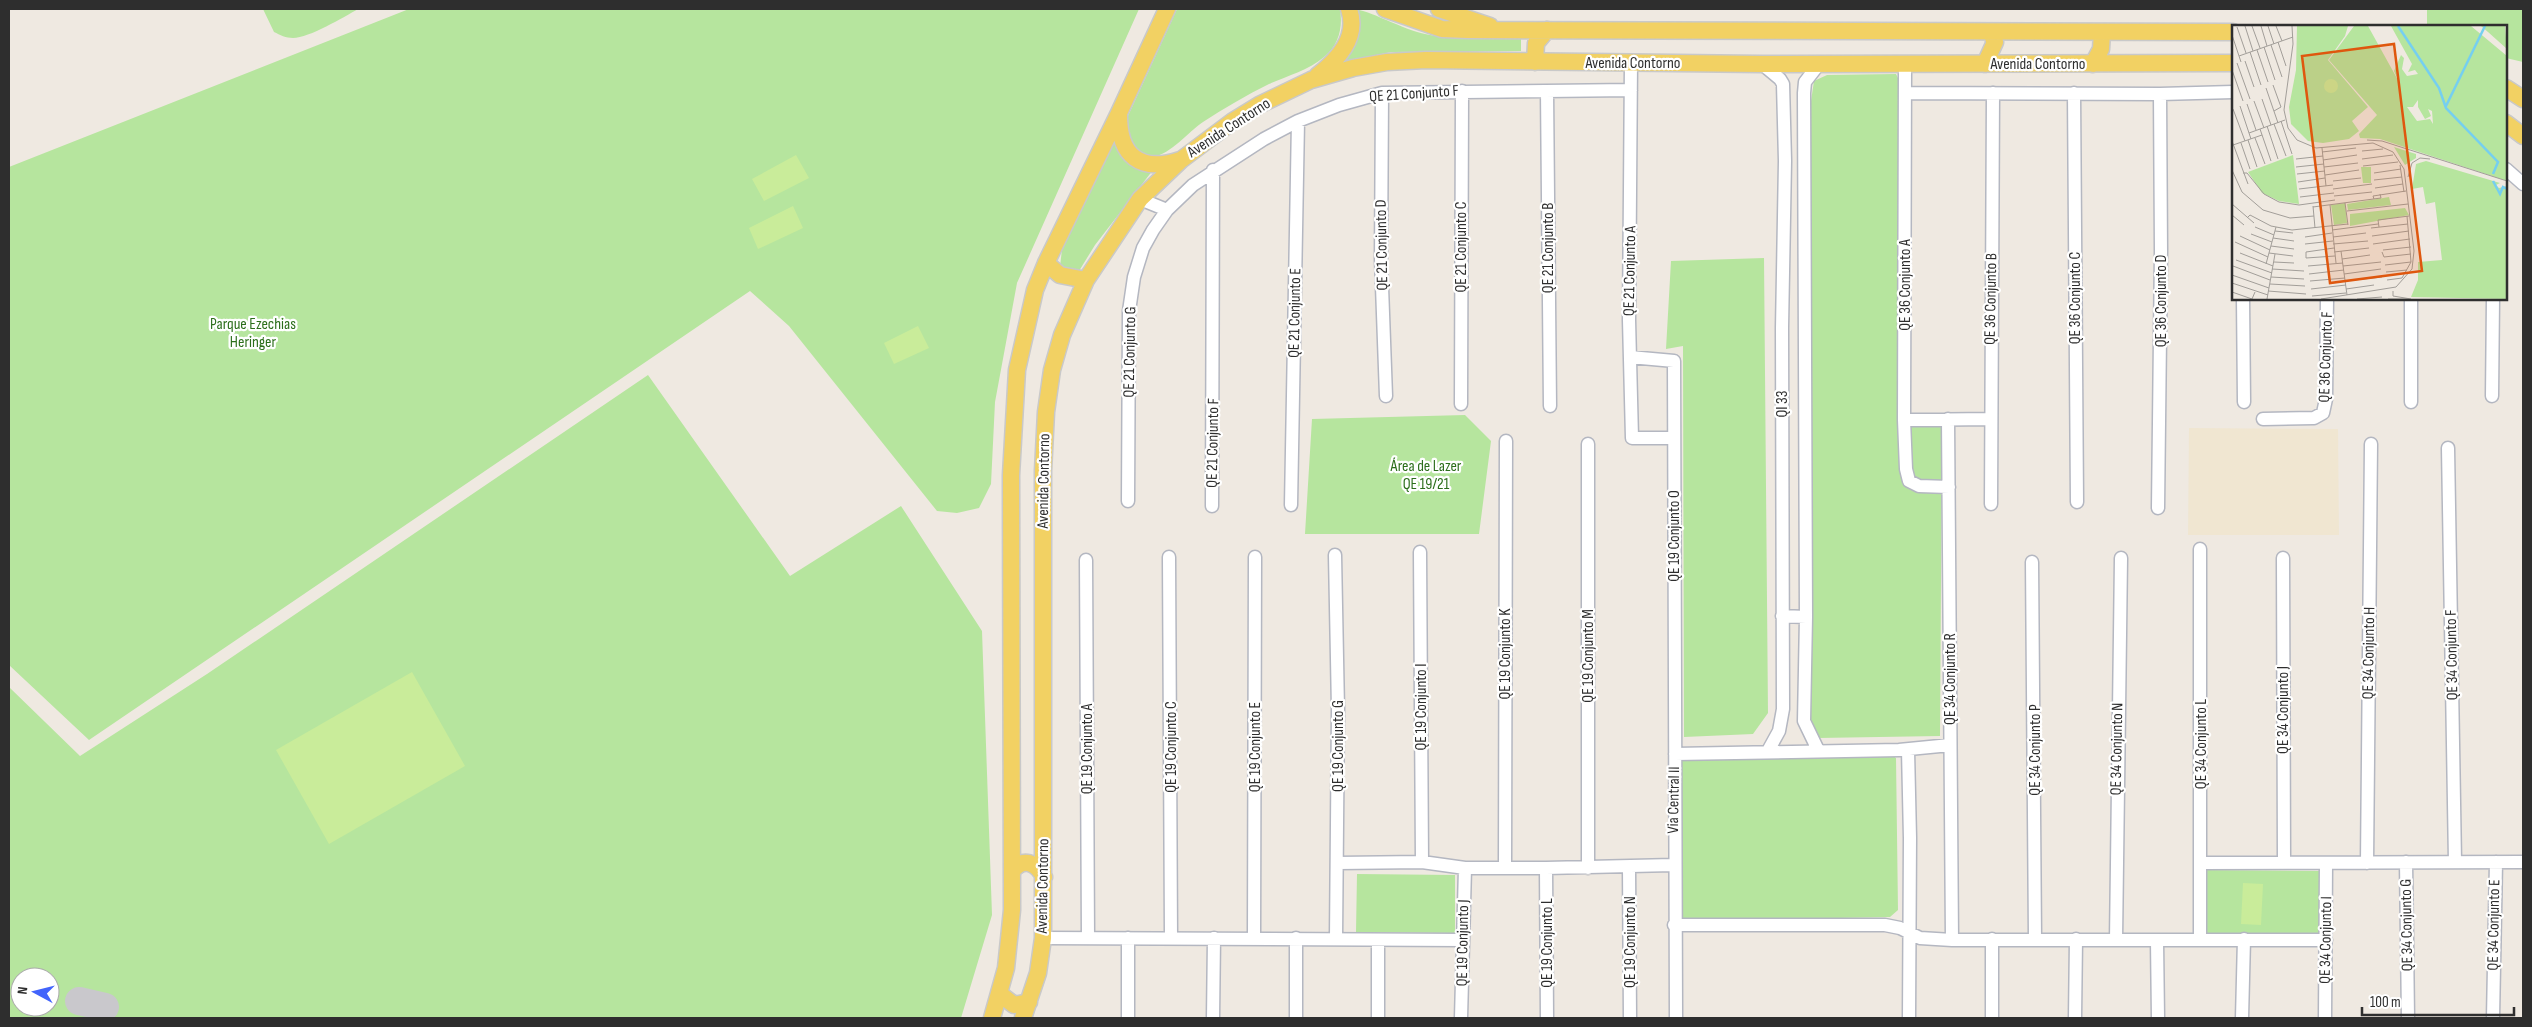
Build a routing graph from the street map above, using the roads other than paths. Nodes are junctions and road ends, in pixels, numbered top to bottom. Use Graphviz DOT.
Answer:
graph roads {
  1 [pos="1166,9"];
  2 [pos="1349,9"];
  3 [pos="1385,9"];
  4 [pos="1440,9"];
  5 [pos="1502,30"];
  6 [pos="1548,30"];
  7 [pos="2102,32"];
  8 [pos="2232,32"];
  9 [pos="1991,33"];
  10 [pos="2229,60"];
  11 [pos="1535,62"];
  12 [pos="1631,62"];
  13 [pos="1762,64"];
  14 [pos="1819,64"];
  15 [pos="1905,64"];
  16 [pos="1985,64"];
  17 [pos="2093,64"];
  18 [pos="1312,80"];
  19 [pos="2507,89"];
  20 [pos="1632,90"];
  21 [pos="1462,91"];
  22 [pos="1547,91"];
  23 [pos="2232,92"];
  24 [pos="1382,93"];
  25 [pos="1906,93"];
  26 [pos="1993,93"];
  27 [pos="2074,93"];
  28 [pos="2160,94"];
  29 [pos="2523,98"];
  30 [pos="1119,113"];
  31 [pos="1298,121"];
  32 [pos="2507,124"];
  33 [pos="2523,136"];
  34 [pos="1181,160"];
  35 [pos="1785,161"];
  36 [pos="1804,162"];
  37 [pos="1213,170"];
  38 [pos="2507,170"];
  39 [pos="2523,184"];
  40 [pos="1140,199"];
  41 [pos="1167,210"];
  42 [pos="1046,263"];
  43 [pos="1086,280"];
  44 [pos="2243,300"];
  45 [pos="2327,300"];
  46 [pos="2411,300"];
  47 [pos="2493,300"];
  48 [pos="1630,357"];
  49 [pos="1386,396"];
  50 [pos="2492,396"];
  51 [pos="2244,402"];
  52 [pos="2411,402"];
  53 [pos="1460,404"];
  54 [pos="1550,406"];
  55 [pos="2263,418"];
  56 [pos="1948,419"];
  57 [pos="1990,419"];
  58 [pos="1904,420"];
  59 [pos="1673,438"];
  60 [pos="1506,441"];
  61 [pos="1588,444"];
  62 [pos="2371,444"];
  63 [pos="2448,448"];
  64 [pos="1949,487"];
  65 [pos="1128,501"];
  66 [pos="2077,502"];
  67 [pos="1991,504"];
  68 [pos="1291,505"];
  69 [pos="1212,506"];
  70 [pos="2158,508"];
  71 [pos="2200,549"];
  72 [pos="1420,552"];
  73 [pos="1335,555"];
  74 [pos="1169,557"];
  75 [pos="1255,557"];
  76 [pos="2120,558"];
  77 [pos="2283,558"];
  78 [pos="1086,560"];
  79 [pos="2032,562"];
  80 [pos="1782,616"];
  81 [pos="1806,617"];
  82 [pos="1950,745"];
  83 [pos="1818,750"];
  84 [pos="1908,750"];
  85 [pos="1768,751"];
  86 [pos="1675,754"];
  87 [pos="1422,862"];
  88 [pos="2326,862"];
  89 [pos="2367,862"];
  90 [pos="2406,862"];
  91 [pos="2456,862"];
  92 [pos="2496,862"];
  93 [pos="2523,862"];
  94 [pos="1338,863"];
  95 [pos="2202,863"];
  96 [pos="2284,863"];
  97 [pos="1673,865"];
  98 [pos="1629,867"];
  99 [pos="1465,868"];
  100 [pos="1505,868"];
  101 [pos="1546,868"];
  102 [pos="1588,868"];
  103 [pos="1012,871"];
  104 [pos="1044,877"];
  105 [pos="1674,925"];
  106 [pos="1908,934"];
  107 [pos="1171,937"];
  108 [pos="1043,938"];
  109 [pos="1088,938"];
  110 [pos="1128,938"];
  111 [pos="1214,938"];
  112 [pos="1254,938"];
  113 [pos="1296,938"];
  114 [pos="1336,938"];
  115 [pos="1992,939"];
  116 [pos="2035,939"];
  117 [pos="2076,939"];
  118 [pos="2244,939"];
  119 [pos="1378,940"];
  120 [pos="1463,940"];
  121 [pos="1952,940"];
  122 [pos="2116,940"];
  123 [pos="2200,940"];
  124 [pos="2326,940"];
  125 [pos="2157,941"];
  126 [pos="1000,994"];
  127 [pos="1029,1002"];
  128 [pos="992,1018"];
  129 [pos="1023,1018"];
  130 [pos="1128,1018"];
  131 [pos="1213,1018"];
  132 [pos="1296,1018"];
  133 [pos="1378,1018"];
  134 [pos="1461,1018"];
  135 [pos="1548,1018"];
  136 [pos="1630,1018"];
  137 [pos="1676,1018"];
  138 [pos="1908,1018"];
  139 [pos="1992,1018"];
  140 [pos="2075,1018"];
  141 [pos="2158,1018"];
  142 [pos="2242,1018"];
  143 [pos="2324,1018"];
  144 [pos="2408,1018"];
  145 [pos="2493,1018"];
  1 -- 30 [label="main road, Avenida Contorno"];
  2 -- 18 [label="main road"];
  3 -- 5 [label="main road, Avenida Contorno"];
  4 -- 5 [label="main road"];
  5 -- 6 [label="main road, Avenida Contorno"];
  6 -- 9 [label="main road, Avenida Contorno"];
  6 -- 11 [label="main road"];
  7 -- 8 [label="main road, Avenida Contorno"];
  7 -- 9 [label="main road, Avenida Contorno"];
  7 -- 17 [label="main road"];
  9 -- 16 [label="main road"];
  10 -- 17 [label="main road, Avenida Contorno"];
  11 -- 12 [label="main road, Avenida Contorno"];
  11 -- 18 [label="main road, Avenida Contorno"];
  12 -- 13 [label="main road, Avenida Contorno"];
  12 -- 20 [label="street, QE 21 Conjunto A"];
  13 -- 14 [label="main road, Avenida Contorno"];
  13 -- 35 [label="street, QI 33"];
  14 -- 15 [label="main road, Avenida Contorno"];
  14 -- 36 [label="street, QI 33"];
  15 -- 16 [label="main road, Avenida Contorno"];
  15 -- 25 [label="street, QE 36 Conjunto A"];
  16 -- 17 [label="main road, Avenida Contorno"];
  18 -- 34 [label="main road, Avenida Contorno"];
  19 -- 29 [label="main road"];
  20 -- 22 [label="street, QE 21 Conjunto F"];
  20 -- 48 [label="street, QE 21 Conjunto A"];
  21 -- 22 [label="street, QE 21 Conjunto F"];
  21 -- 24 [label="street, QE 21 Conjunto F"];
  21 -- 53 [label="street, QE 21 Conjunto C"];
  22 -- 54 [label="street, QE 21 Conjunto B"];
  23 -- 28 [label="street"];
  24 -- 31 [label="street, QE 21 Conjunto F"];
  24 -- 49 [label="street, QE 21 Conjunto D"];
  25 -- 26 [label="street"];
  25 -- 58 [label="street, QE 36 Conjunto A"];
  26 -- 27 [label="street"];
  26 -- 57 [label="street, QE 36 Conjunto B"];
  27 -- 28 [label="street"];
  27 -- 66 [label="street, QE 36 Conjunto C"];
  28 -- 70 [label="street, QE 36 Conjunto D"];
  30 -- 34 [label="main road"];
  30 -- 42 [label="main road, Avenida Contorno"];
  31 -- 37 [label="street, QE 21 Conjunto F"];
  31 -- 68 [label="street, QE 21 Conjunto E"];
  32 -- 33 [label="main road"];
  34 -- 40 [label="main road, Avenida Contorno"];
  35 -- 36 [label="street"];
  35 -- 80 [label="street, QI 33"];
  36 -- 81 [label="street, QI 33"];
  37 -- 41 [label="street, QE 21 Conjunto F"];
  37 -- 69 [label="street, QE 21 Conjunto F"];
  38 -- 39 [label="street"];
  40 -- 41 [label="street"];
  40 -- 43 [label="main road, Avenida Contorno"];
  41 -- 65 [label="street, QE 21 Conjunto G"];
  42 -- 43 [label="main road"];
  42 -- 103 [label="main road, Avenida Contorno"];
  43 -- 104 [label="main road, Avenida Contorno"];
  44 -- 51 [label="street"];
  45 -- 55 [label="street, QE 36 Conjunto F"];
  46 -- 52 [label="street"];
  47 -- 50 [label="street"];
  48 -- 59 [label="street, QE 19 Conjunto O"];
  48 -- 59 [label="street, QE 21 Conjunto A"];
  56 -- 57 [label="street"];
  56 -- 58 [label="street"];
  56 -- 64 [label="street, QE 34 Conjunto R"];
  57 -- 67 [label="street, QE 36 Conjunto B"];
  58 -- 64 [label="street, QE 36 Conjunto A"];
  59 -- 86 [label="street, QE 19 Conjunto O"];
  60 -- 100 [label="street, QE 19 Conjunto K"];
  61 -- 102 [label="street, QE 19 Conjunto M"];
  62 -- 89 [label="street, QE 34 Conjunto H"];
  63 -- 91 [label="street, QE 34 Conjunto F"];
  64 -- 82 [label="street, QE 34 Conjunto R"];
  71 -- 95 [label="street, QE 34 Conjunto L"];
  72 -- 87 [label="street, QE 19 Conjunto I"];
  73 -- 94 [label="street, QE 19 Conjunto G"];
  74 -- 107 [label="street, QE 19 Conjunto C"];
  75 -- 112 [label="street, QE 19 Conjunto E"];
  76 -- 122 [label="street, QE 34 Conjunto N"];
  77 -- 96 [label="street, QE 34 Conjunto J"];
  78 -- 109 [label="street, QE 19 Conjunto A"];
  79 -- 116 [label="street, QE 34 Conjunto P"];
  80 -- 81 [label="street"];
  80 -- 85 [label="street, QI 33"];
  81 -- 83 [label="street, QI 33"];
  82 -- 84 [label="street, Via Central II"];
  82 -- 121 [label="street, QE 34 Conjunto R"];
  83 -- 84 [label="street, Via Central II"];
  83 -- 85 [label="street, Via Central II"];
  84 -- 106 [label="street"];
  85 -- 86 [label="street, Via Central II"];
  86 -- 97 [label="street, Via Central II"];
  87 -- 94 [label="street"];
  87 -- 99 [label="street"];
  88 -- 89 [label="street"];
  88 -- 96 [label="street"];
  88 -- 124 [label="street, QE 34 Conjunto I"];
  89 -- 90 [label="street"];
  90 -- 91 [label="street"];
  90 -- 144 [label="street, QE 34 Conjunto G"];
  91 -- 92 [label="street"];
  92 -- 93 [label="street"];
  92 -- 145 [label="street, QE 34 Conjunto E"];
  94 -- 114 [label="street, QE 19 Conjunto G"];
  95 -- 96 [label="street"];
  95 -- 123 [label="street, QE 34 Conjunto L"];
  97 -- 98 [label="street"];
  97 -- 105 [label="street, Via Central II"];
  98 -- 102 [label="street"];
  98 -- 136 [label="street, QE 19 Conjunto N"];
  99 -- 100 [label="street"];
  99 -- 120 [label="street, QE 19 Conjunto J"];
  100 -- 101 [label="street"];
  101 -- 102 [label="street"];
  101 -- 135 [label="street, QE 19 Conjunto L"];
  103 -- 104 [label="main road"];
  103 -- 126 [label="main road, Avenida Contorno"];
  104 -- 108 [label="main road, Avenida Contorno"];
  105 -- 106 [label="street"];
  105 -- 137 [label="street, Via Central II"];
  106 -- 121 [label="street"];
  106 -- 138 [label="street"];
  107 -- 110 [label="street"];
  107 -- 111 [label="street"];
  108 -- 109 [label="street"];
  108 -- 127 [label="main road, Avenida Contorno"];
  109 -- 110 [label="street"];
  110 -- 130 [label="street"];
  111 -- 112 [label="street"];
  111 -- 131 [label="street"];
  112 -- 113 [label="street"];
  113 -- 114 [label="street"];
  113 -- 132 [label="street"];
  114 -- 119 [label="street"];
  115 -- 116 [label="street"];
  115 -- 121 [label="street"];
  115 -- 139 [label="street"];
  116 -- 117 [label="street"];
  117 -- 122 [label="street"];
  117 -- 140 [label="street"];
  118 -- 123 [label="street"];
  118 -- 124 [label="street"];
  118 -- 142 [label="street"];
  119 -- 120 [label="street"];
  119 -- 133 [label="street"];
  120 -- 134 [label="street, QE 19 Conjunto J"];
  122 -- 125 [label="street"];
  123 -- 125 [label="street"];
  124 -- 143 [label="street, QE 34 Conjunto I"];
  125 -- 141 [label="street"];
  126 -- 127 [label="main road"];
  126 -- 128 [label="main road, Avenida Contorno"];
  127 -- 129 [label="main road, Avenida Contorno"];
}
